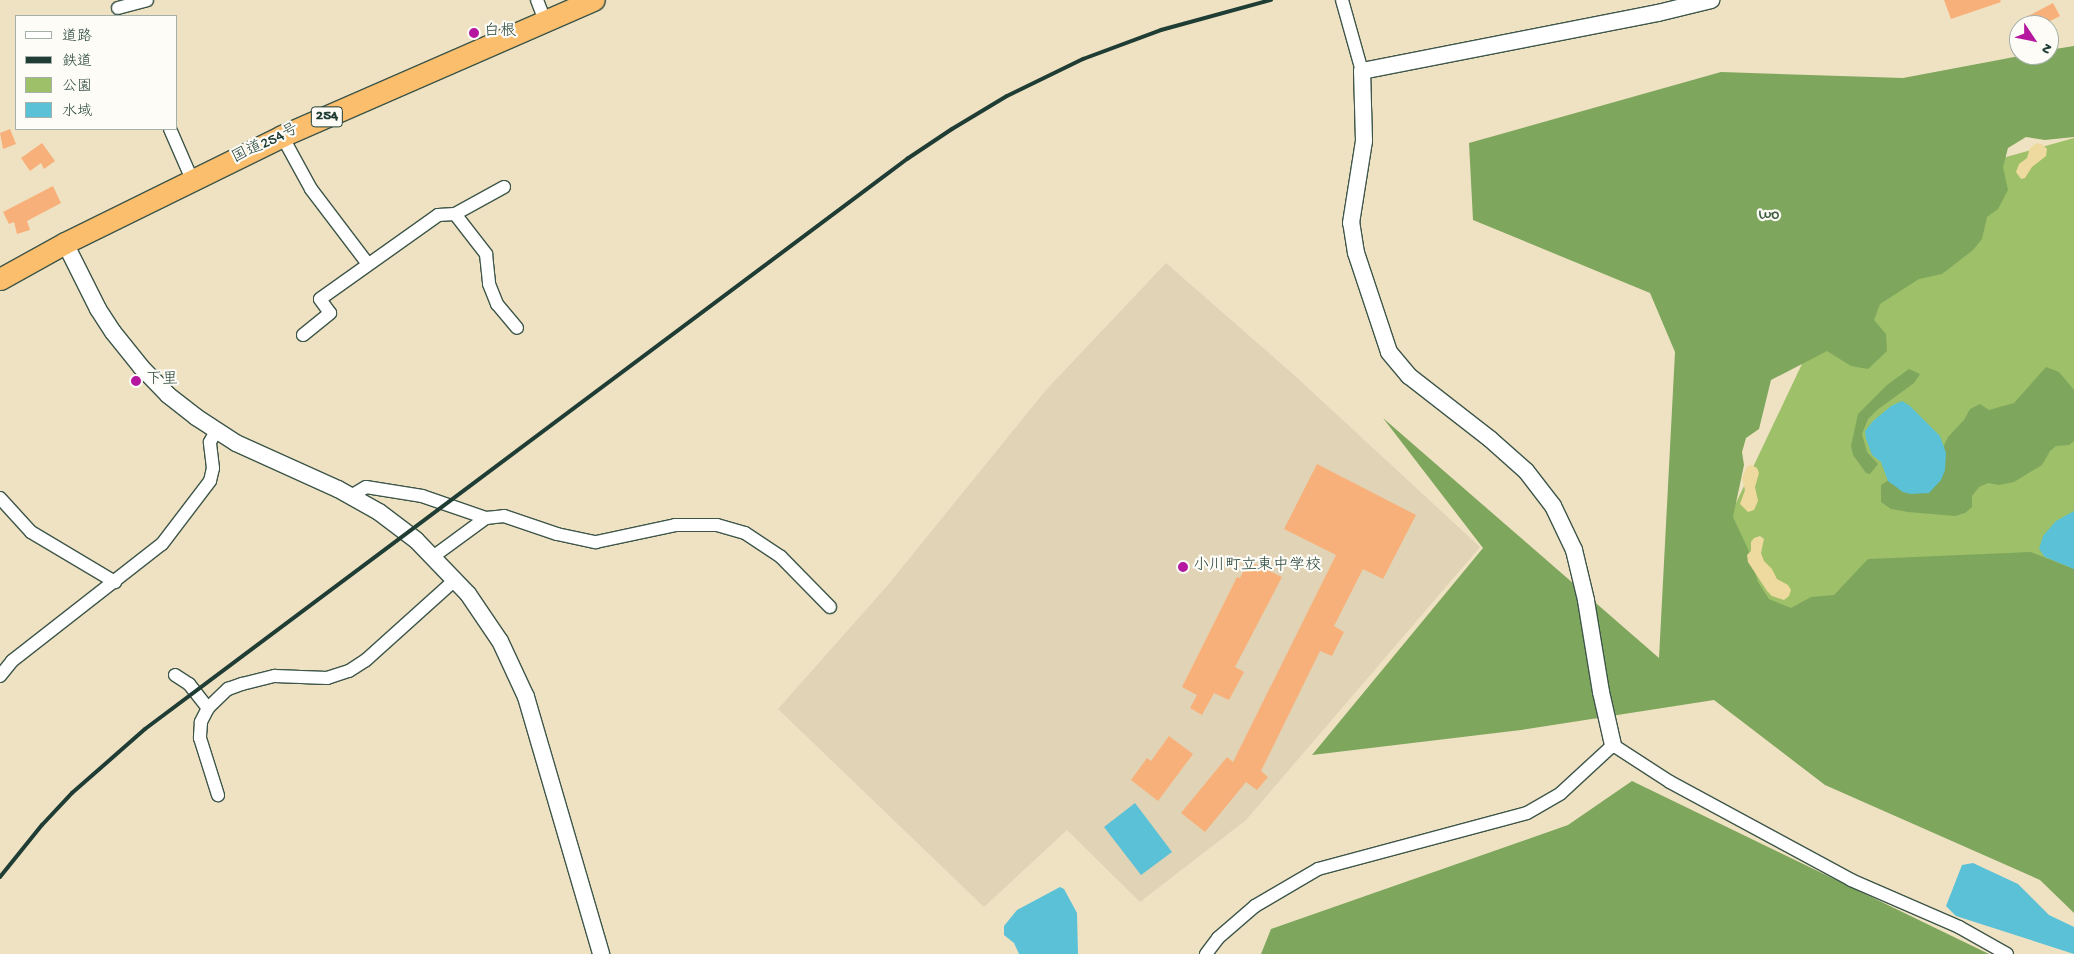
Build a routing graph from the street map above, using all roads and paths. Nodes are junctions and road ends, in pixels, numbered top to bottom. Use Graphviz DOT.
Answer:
graph roads {
  1 [pos="147,0"];
  2 [pos="536,0"];
  3 [pos="594,0"];
  4 [pos="1342,0"];
  5 [pos="1711,0"];
  6 [pos="118,8"];
  7 [pos="544,21"];
  8 [pos="1362,72"];
  9 [pos="170,130"];
  10 [pos="282,136"];
  11 [pos="193,182"];
  12 [pos="504,187"];
  13 [pos="455,214"];
  14 [pos="65,244"];
  15 [pos="368,264"];
  16 [pos="0,279"];
  17 [pos="517,328"];
  18 [pos="303,335"];
  19 [pos="216,431"];
  20 [pos="352,496"];
  21 [pos="0,498"];
  22 [pos="486,518"];
  23 [pos="434,556"];
  24 [pos="456,579"];
  25 [pos="115,582"];
  26 [pos="830,607"];
  27 [pos="175,675"];
  28 [pos="0,676"];
  29 [pos="208,708"];
  30 [pos="1613,745"];
  31 [pos="218,795"];
  32 [pos="601,954"];
  33 [pos="1206,954"];
  34 [pos="2007,954"];
  1 -- 6 [label="street"];
  2 -- 7 [label="street"];
  3 -- 7 [label="highway, 国道254号 / 254"];
  4 -- 8 [label="street"];
  5 -- 8 [label="street"];
  7 -- 10 [label="highway, 国道254号 / 254"];
  8 -- 30 [label="street"];
  9 -- 11 [label="street"];
  10 -- 11 [label="highway, 国道254号 / 254"];
  10 -- 15 [label="street"];
  11 -- 14 [label="highway, 国道254号 / 254"];
  12 -- 13 [label="street"];
  13 -- 15 [label="street"];
  13 -- 17 [label="street"];
  14 -- 16 [label="highway, 国道254号 / 254"];
  14 -- 19 [label="street"];
  15 -- 18 [label="street"];
  19 -- 20 [label="street"];
  19 -- 25 [label="street"];
  20 -- 22 [label="street"];
  20 -- 23 [label="street"];
  21 -- 25 [label="street"];
  22 -- 23 [label="street"];
  22 -- 26 [label="street"];
  23 -- 24 [label="street"];
  24 -- 29 [label="street"];
  24 -- 32 [label="street"];
  25 -- 28 [label="street"];
  27 -- 29 [label="street"];
  29 -- 31 [label="street"];
  30 -- 33 [label="street"];
  30 -- 34 [label="street"];
}
